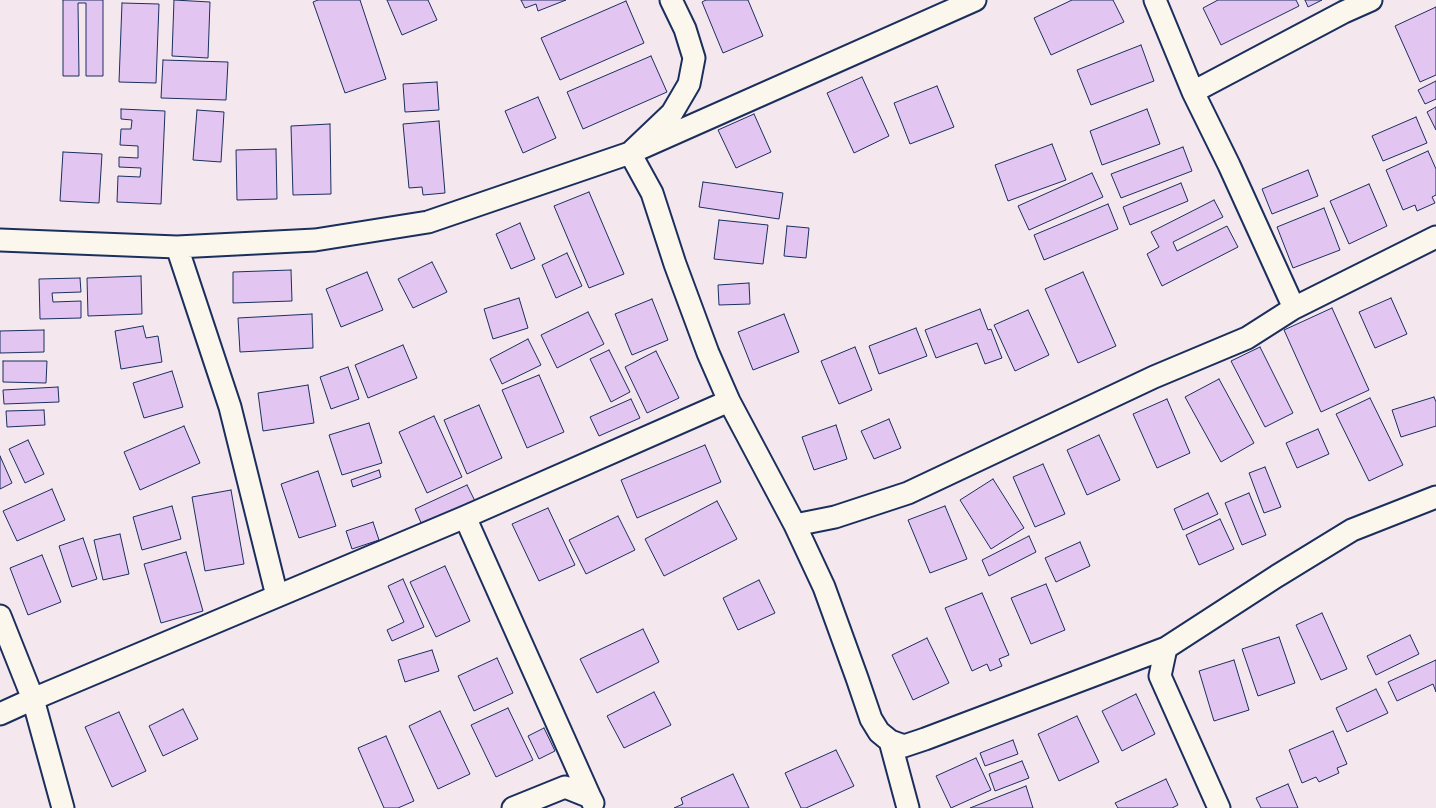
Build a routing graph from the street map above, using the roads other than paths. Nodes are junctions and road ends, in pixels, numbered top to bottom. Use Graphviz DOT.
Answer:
graph roads {
  1 [pos="671,0"];
  2 [pos="975,0"];
  3 [pos="1155,0"];
  4 [pos="1371,0"];
  5 [pos="1193,92"];
  6 [pos="630,153"];
  7 [pos="1436,237"];
  8 [pos="0,240"];
  9 [pos="177,247"];
  10 [pos="1294,308"];
  11 [pos="729,401"];
  12 [pos="1436,497"];
  13 [pos="465,517"];
  14 [pos="795,524"];
  15 [pos="277,596"];
  16 [pos="0,616"];
  17 [pos="1166,648"];
  18 [pos="33,699"];
  19 [pos="0,714"];
  20 [pos="890,741"];
  21 [pos="593,802"];
  22 [pos="64,808"];
  23 [pos="513,808"];
  24 [pos="908,808"];
  25 [pos="1219,808"];
  1 -- 6 [label="street"];
  2 -- 6 [label="street"];
  3 -- 5 [label="street"];
  4 -- 5 [label="street"];
  5 -- 10 [label="street"];
  6 -- 9 [label="street"];
  6 -- 11 [label="street"];
  7 -- 10 [label="street"];
  8 -- 9 [label="street"];
  9 -- 15 [label="street"];
  10 -- 14 [label="street"];
  11 -- 13 [label="street"];
  11 -- 14 [label="street"];
  12 -- 17 [label="street"];
  13 -- 15 [label="street"];
  13 -- 21 [label="street"];
  14 -- 20 [label="street"];
  15 -- 18 [label="street"];
  16 -- 18 [label="street"];
  17 -- 20 [label="street"];
  17 -- 25 [label="street"];
  18 -- 19 [label="street"];
  18 -- 22 [label="street"];
  20 -- 24 [label="street"];
  21 -- 23 [label="street"];
}
